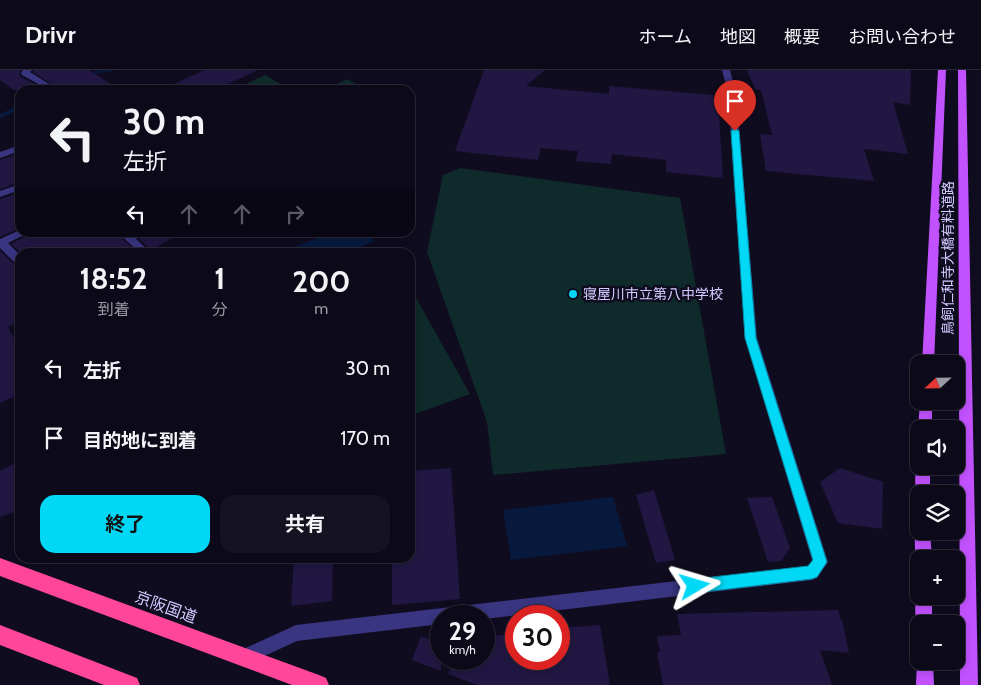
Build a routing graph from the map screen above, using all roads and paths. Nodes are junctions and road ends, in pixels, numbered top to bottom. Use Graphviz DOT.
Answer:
graph roads {
  1 [pos="28,70"];
  2 [pos="726,70"];
  3 [pos="942,70"];
  4 [pos="962,70"];
  5 [pos="45,84"];
  6 [pos="15,150"];
  7 [pos="0,155"];
  8 [pos="15,189"];
  9 [pos="0,194"];
  10 [pos="15,236"];
  11 [pos="127,237"];
  12 [pos="1,242"];
  13 [pos="140,248"];
  14 [pos="15,256"];
  15 [pos="928,355"];
  16 [pos="0,567"];
  17 [pos="495,610"];
  18 [pos="430,617"];
  19 [pos="0,634"];
  20 [pos="245,658"];
  21 [pos="925,670"];
  22 [pos="130,685"];
  23 [pos="319,685"];
  24 [pos="925,685"];
  25 [pos="969,685"];
  1 -- 5 [label="street"];
  2 -- 17 [label="street"];
  3 -- 15 [label="main road"];
  4 -- 25 [label="main road, 鳥飼仁和寺大橋有料道路"];
  6 -- 7 [label="street"];
  8 -- 9 [label="street"];
  10 -- 12 [label="street"];
  11 -- 13 [label="street"];
  12 -- 14 [label="street"];
  16 -- 20 [label="highway, 京阪国道"];
  18 -- 20 [label="street"];
  19 -- 22 [label="highway"];
  20 -- 23 [label="highway, 京阪国道"];
  21 -- 24 [label="main road"];
}
